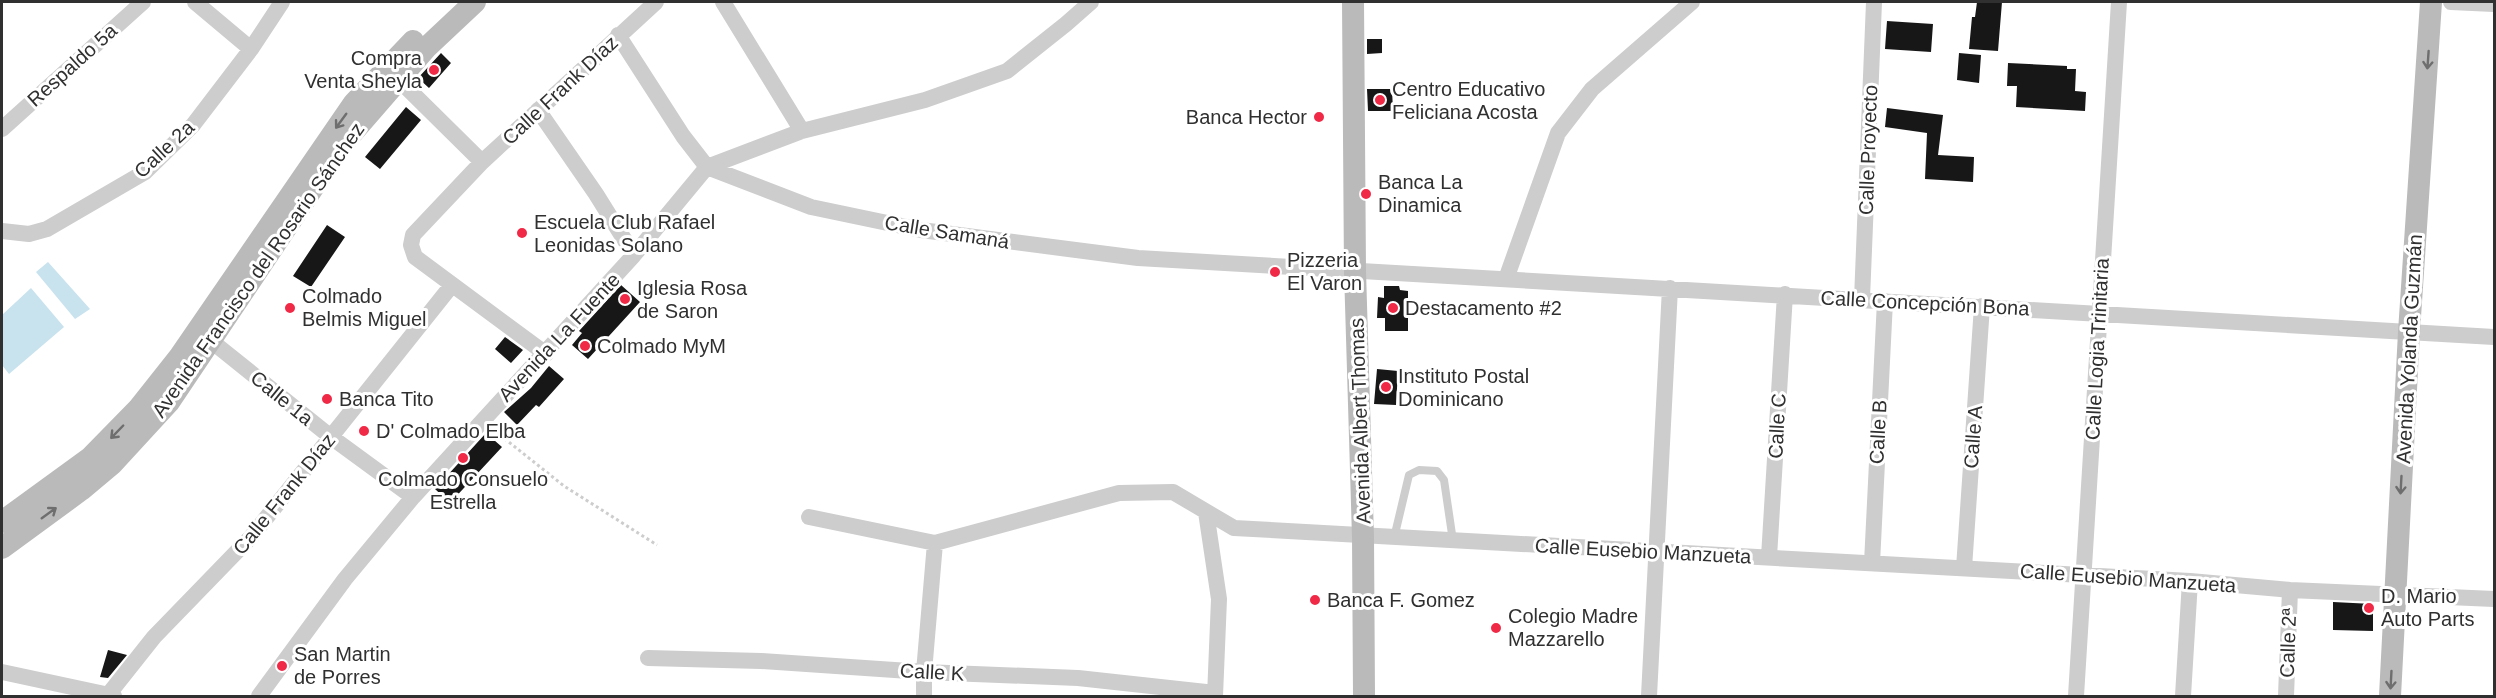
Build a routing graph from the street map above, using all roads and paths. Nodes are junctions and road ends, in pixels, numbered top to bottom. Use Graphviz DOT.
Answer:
graph roads {
  1 [pos="143,2"];
  2 [pos="195,2"];
  3 [pos="282,2"];
  4 [pos="452,2"];
  5 [pos="475,2"];
  6 [pos="656,2"];
  7 [pos="723,2"];
  8 [pos="1091,2"];
  9 [pos="1353,2"];
  10 [pos="1692,2"];
  11 [pos="1874,2"];
  12 [pos="2119,2"];
  13 [pos="2432,2"];
  14 [pos="2451,2"];
  15 [pos="2494,4"];
  16 [pos="618,35"];
  17 [pos="252,49"];
  18 [pos="399,80"];
  19 [pos="538,110"];
  20 [pos="2,129"];
  21 [pos="802,130"];
  22 [pos="482,162"];
  23 [pos="707,167"];
  24 [pos="2,231"];
  25 [pos="634,255"];
  26 [pos="1355,271"];
  27 [pos="1506,279"];
  28 [pos="452,285"];
  29 [pos="1670,288"];
  30 [pos="1785,294"];
  31 [pos="1862,299"];
  32 [pos="1885,301"];
  33 [pos="1982,306"];
  34 [pos="2098,313"];
  35 [pos="2409,332"];
  36 [pos="2494,337"];
  37 [pos="210,340"];
  38 [pos="546,354"];
  39 [pos="482,420"];
  40 [pos="331,437"];
  41 [pos="413,497"];
  42 [pos="1206,512"];
  43 [pos="809,517"];
  44 [pos="2,522"];
  45 [pos="1363,537"];
  46 [pos="1394,539"];
  47 [pos="1453,541"];
  48 [pos="935,543"];
  49 [pos="657,545"];
  50 [pos="2,548"];
  51 [pos="1658,551"];
  52 [pos="1769,557"];
  53 [pos="1872,563"];
  54 [pos="1964,568"];
  55 [pos="2084,575"];
  56 [pos="2190,581"];
  57 [pos="2290,590"];
  58 [pos="2395,593"];
  59 [pos="2494,599"];
  60 [pos="648,658"];
  61 [pos="2,672"];
  62 [pos="924,672"];
  63 [pos="1215,695"];
  64 [pos="111,696"];
  65 [pos="259,696"];
  66 [pos="924,696"];
  67 [pos="1364,696"];
  68 [pos="1649,696"];
  69 [pos="2076,696"];
  70 [pos="2183,696"];
  71 [pos="2286,696"];
  72 [pos="2390,696"];
  1 -- 20 [label="street, Respaldo 5a"];
  2 -- 17 [label="street"];
  3 -- 17 [label="street, Calle 2a"];
  4 -- 44 [label="main road, Avenida Francisco del Rosario Sánchez, one-way"];
  5 -- 18 [label="main road, Avenida Francisco del Rosario Sánchez"];
  6 -- 16 [label="street, Calle Frank Díaz"];
  7 -- 21 [label="street"];
  8 -- 21 [label="street, Avenida La Fuente"];
  9 -- 26 [label="main road, Avenida Albert Thomas"];
  10 -- 27 [label="street"];
  11 -- 31 [label="street, Calle Proyecto"];
  12 -- 34 [label="street, Calle Logia Trinitaria"];
  13 -- 35 [label="main road, Avenida Yolanda Guzmán, one-way"];
  14 -- 15 [label="street"];
  16 -- 19 [label="street, Calle Frank Díaz"];
  16 -- 23 [label="street"];
  17 -- 24 [label="street, Calle 2a"];
  18 -- 22 [label="street"];
  18 -- 37 [label="main road, Avenida Francisco del Rosario Sánchez"];
  19 -- 22 [label="street, Calle Frank Díaz"];
  19 -- 25 [label="street"];
  21 -- 23 [label="street, Avenida La Fuente"];
  22 -- 28 [label="street, Calle Frank Díaz"];
  23 -- 25 [label="street, Avenida La Fuente"];
  23 -- 26 [label="street, Calle Samaná"];
  25 -- 38 [label="street, Avenida La Fuente"];
  26 -- 27 [label="street, Calle Concepción Bona"];
  26 -- 45 [label="main road, Avenida Albert Thomas"];
  27 -- 29 [label="street, Calle Concepción Bona"];
  28 -- 38 [label="street, Calle Frank Díaz"];
  28 -- 40 [label="street, Calle Frank Díaz"];
  29 -- 30 [label="street, Calle Concepción Bona"];
  29 -- 51 [label="street"];
  30 -- 31 [label="street, Calle Concepción Bona"];
  30 -- 52 [label="street, Calle C"];
  31 -- 32 [label="street, Calle Concepción Bona"];
  32 -- 33 [label="street, Calle Concepción Bona"];
  32 -- 53 [label="street, Calle B"];
  33 -- 34 [label="street, Calle Concepción Bona"];
  33 -- 54 [label="street, Calle A"];
  34 -- 35 [label="street, Calle Concepción Bona"];
  34 -- 55 [label="street, Calle Logia Trinitaria"];
  35 -- 36 [label="street, Calle Concepción Bona"];
  35 -- 58 [label="main road, Avenida Yolanda Guzmán, one-way"];
  37 -- 40 [label="street, Calle 1a"];
  50 -- 37 [label="main road, Avenida Francisco del Rosario Sánchez, one-way"];
  38 -- 39 [label="street, Avenida La Fuente"];
  39 -- 41 [label="street, Avenida La Fuente"];
  39 -- 49 [label="path"];
  40 -- 41 [label="street, Calle 1a"];
  40 -- 64 [label="street, Calle Frank Díaz"];
  41 -- 65 [label="street, Avenida La Fuente"];
  42 -- 45 [label="street, Calle Eusebio Manzueta"];
  42 -- 48 [label="street, Calle Eusebio Manzueta"];
  42 -- 63 [label="street"];
  43 -- 48 [label="street, Calle Eusebio Manzueta"];
  45 -- 46 [label="street, Calle Eusebio Manzueta"];
  45 -- 67 [label="main road, Avenida Albert Thomas"];
  46 -- 47 [label="street, Calle Eusebio Manzueta"];
  46 -- 47 [label="lane"];
  47 -- 51 [label="street, Calle Eusebio Manzueta"];
  48 -- 62 [label="street"];
  51 -- 52 [label="street, Calle Eusebio Manzueta"];
  51 -- 68 [label="street"];
  52 -- 53 [label="street, Calle Eusebio Manzueta"];
  53 -- 54 [label="street, Calle Eusebio Manzueta"];
  54 -- 55 [label="street, Calle Eusebio Manzueta"];
  55 -- 56 [label="street, Calle Eusebio Manzueta"];
  55 -- 69 [label="street, Calle Logia Trinitaria"];
  56 -- 57 [label="street, Calle Eusebio Manzueta"];
  56 -- 70 [label="street"];
  57 -- 58 [label="street, Calle Eusebio Manzueta"];
  57 -- 71 [label="street, Calle 2ª"];
  58 -- 59 [label="street, Calle Eusebio Manzueta"];
  58 -- 72 [label="main road, Avenida Yolanda Guzmán, one-way"];
  60 -- 62 [label="street, Calle K"];
  61 -- 64 [label="street"];
  62 -- 63 [label="street, Calle K"];
  62 -- 66 [label="street"];
}
